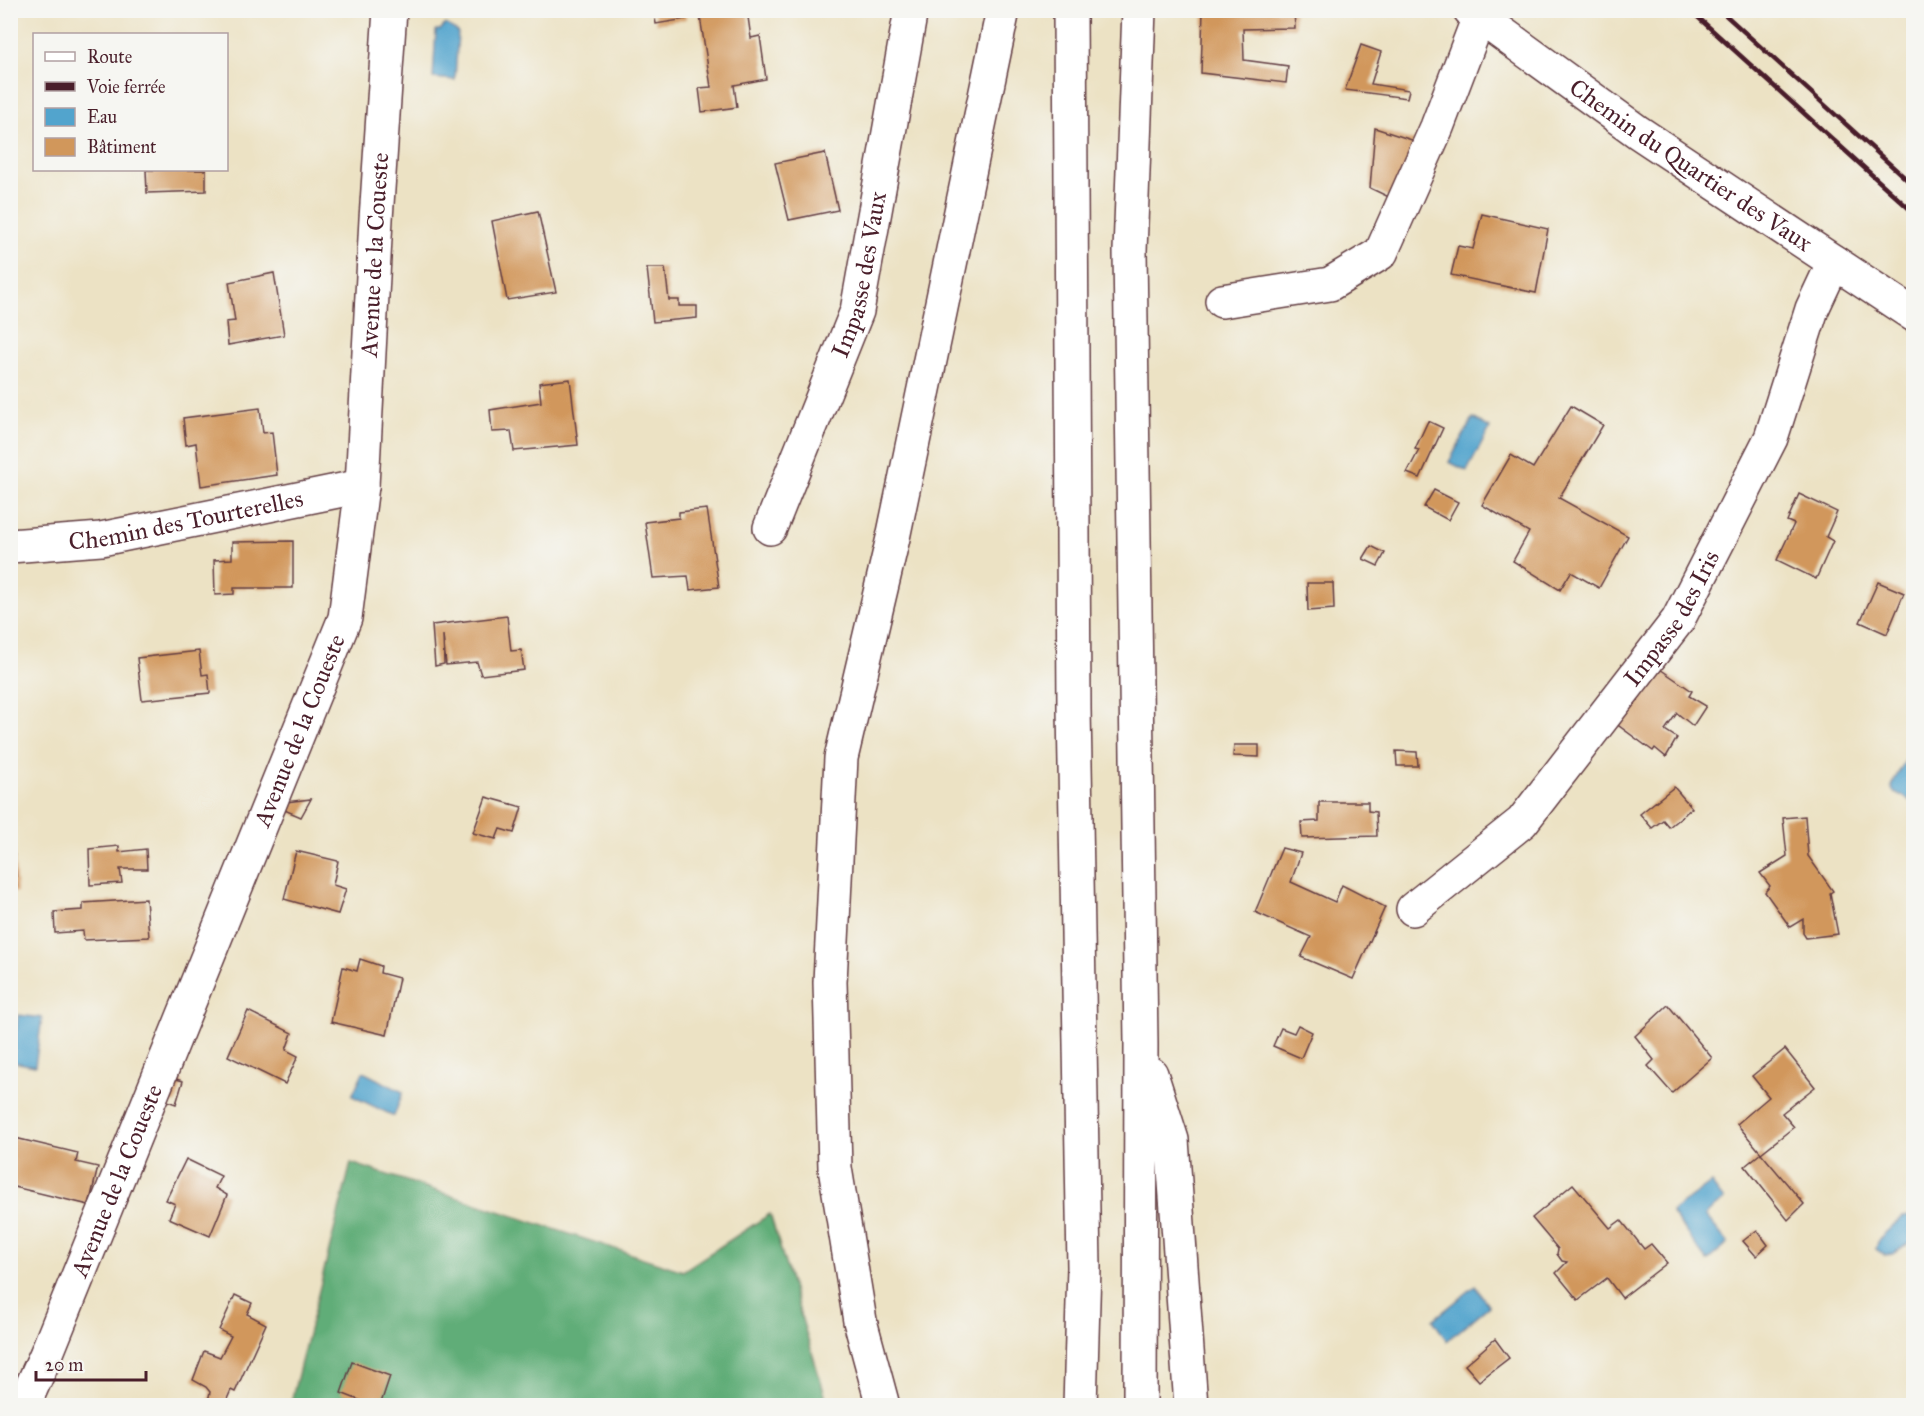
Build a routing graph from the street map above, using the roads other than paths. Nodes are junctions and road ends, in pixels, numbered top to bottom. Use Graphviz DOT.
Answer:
graph roads {
  1 [pos="390,10"];
  2 [pos="911,10"];
  3 [pos="1003,10"];
  4 [pos="1070,10"];
  5 [pos="1139,10"];
  6 [pos="1475,14"];
  7 [pos="1834,262"];
  8 [pos="1222,301"];
  9 [pos="1914,315"];
  10 [pos="362,486"];
  11 [pos="770,528"];
  12 [pos="10,546"];
  13 [pos="1413,909"];
  14 [pos="1141,1044"];
  15 [pos="30,1402"];
  16 [pos="883,1406"];
  17 [pos="1080,1406"];
  18 [pos="1140,1406"];
  19 [pos="1191,1406"];
  1 -- 10 [label="main road, Avenue de la Coueste"];
  2 -- 11 [label="main road, Impasse des Vaux"];
  3 -- 16 [label="main road"];
  4 -- 17 [label="main road"];
  5 -- 14 [label="main road"];
  6 -- 7 [label="main road, Chemin du Quartier des Vaux"];
  6 -- 8 [label="main road"];
  7 -- 9 [label="main road, Chemin du Quartier des Vaux"];
  7 -- 13 [label="main road, Impasse des Iris"];
  10 -- 12 [label="main road, Chemin des Tourterelles"];
  10 -- 15 [label="main road, Avenue de la Coueste"];
  14 -- 18 [label="main road"];
  14 -- 19 [label="main road"];
}
